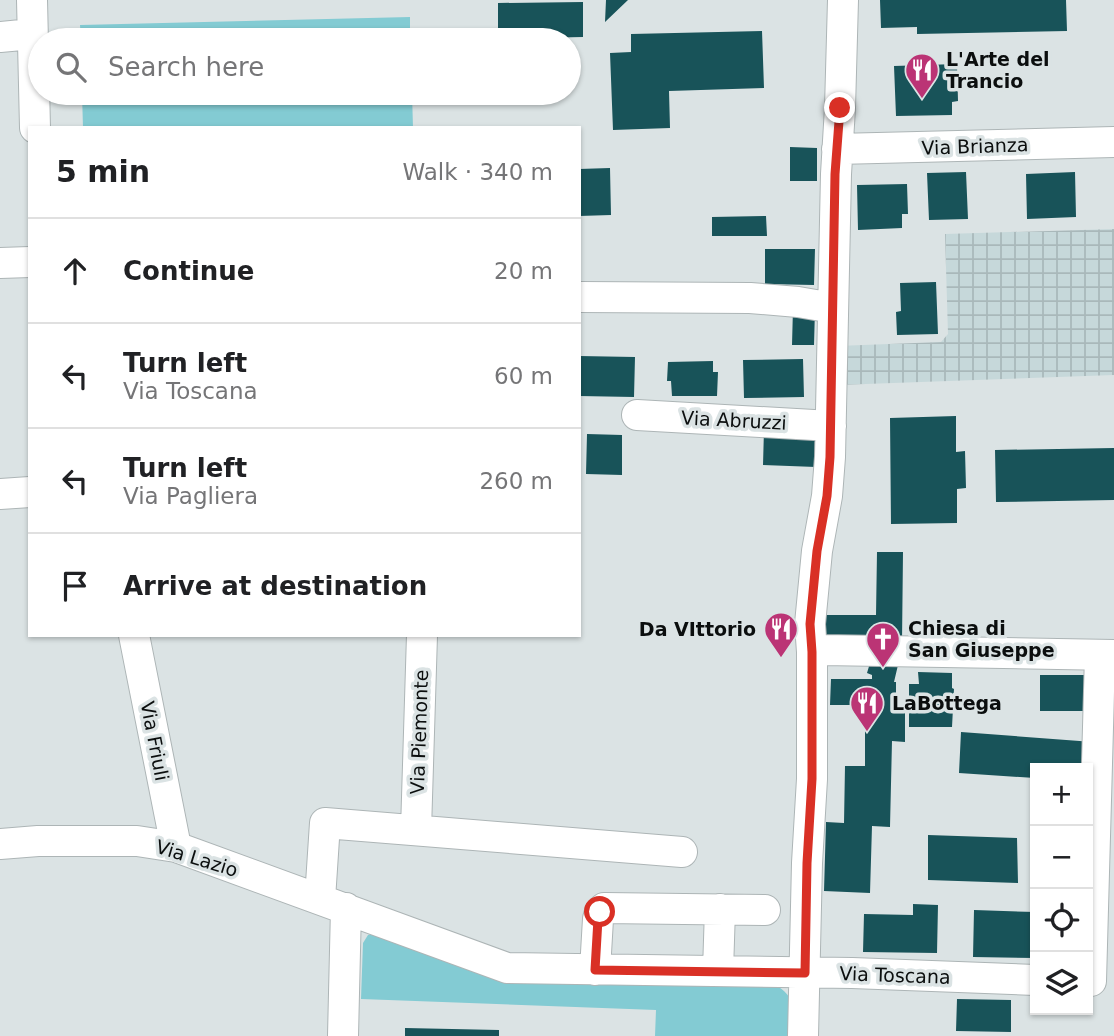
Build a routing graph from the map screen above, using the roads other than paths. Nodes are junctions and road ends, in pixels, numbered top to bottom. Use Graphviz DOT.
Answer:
graph roads {
  1 [pos="32,0"];
  2 [pos="843,0"];
  3 [pos="33,28"];
  4 [pos="28,34"];
  5 [pos="0,37"];
  6 [pos="35,105"];
  7 [pos="35,126"];
  8 [pos="1114,142"];
  9 [pos="837,149"];
  10 [pos="28,262"];
  11 [pos="0,264"];
  12 [pos="581,297"];
  13 [pos="833,308"];
  14 [pos="637,415"];
  15 [pos="831,426"];
  16 [pos="28,492"];
  17 [pos="0,494"];
  18 [pos="134,637"];
  19 [pos="422,637"];
  20 [pos="812,652"];
  21 [pos="1107,655"];
  22 [pos="416,830"];
  23 [pos="0,844"];
  24 [pos="176,847"];
  25 [pos="682,852"];
  26 [pos="333,904"];
  27 [pos="720,909"];
  28 [pos="765,910"];
  29 [pos="595,970"];
  30 [pos="718,971"];
  31 [pos="805,973"];
  32 [pos="1030,979"];
  33 [pos="1098,982"];
  34 [pos="343,1036"];
  35 [pos="803,1036"];
  1 -- 3 [label="street"];
  2 -- 9 [label="street"];
  4 -- 5 [label="street"];
  6 -- 7 [label="street"];
  8 -- 9 [label="street, Via Brianza"];
  9 -- 13 [label="street"];
  10 -- 11 [label="street"];
  12 -- 13 [label="street"];
  13 -- 15 [label="street"];
  14 -- 15 [label="street, Via Abruzzi"];
  15 -- 20 [label="street"];
  16 -- 17 [label="street"];
  18 -- 24 [label="street, Via Friuli"];
  19 -- 22 [label="street, Via Piemonte"];
  20 -- 21 [label="street"];
  20 -- 31 [label="street"];
  21 -- 33 [label="street"];
  22 -- 25 [label="street"];
  22 -- 26 [label="street"];
  23 -- 24 [label="street, Via Lazio"];
  24 -- 26 [label="street, Via Lazio"];
  26 -- 29 [label="street, Via Toscana"];
  26 -- 34 [label="street"];
  27 -- 28 [label="street"];
  27 -- 29 [label="street"];
  27 -- 30 [label="street"];
  29 -- 30 [label="street, Via Toscana"];
  30 -- 31 [label="street, Via Toscana"];
  31 -- 32 [label="street, Via Toscana"];
  31 -- 35 [label="street"];
}
